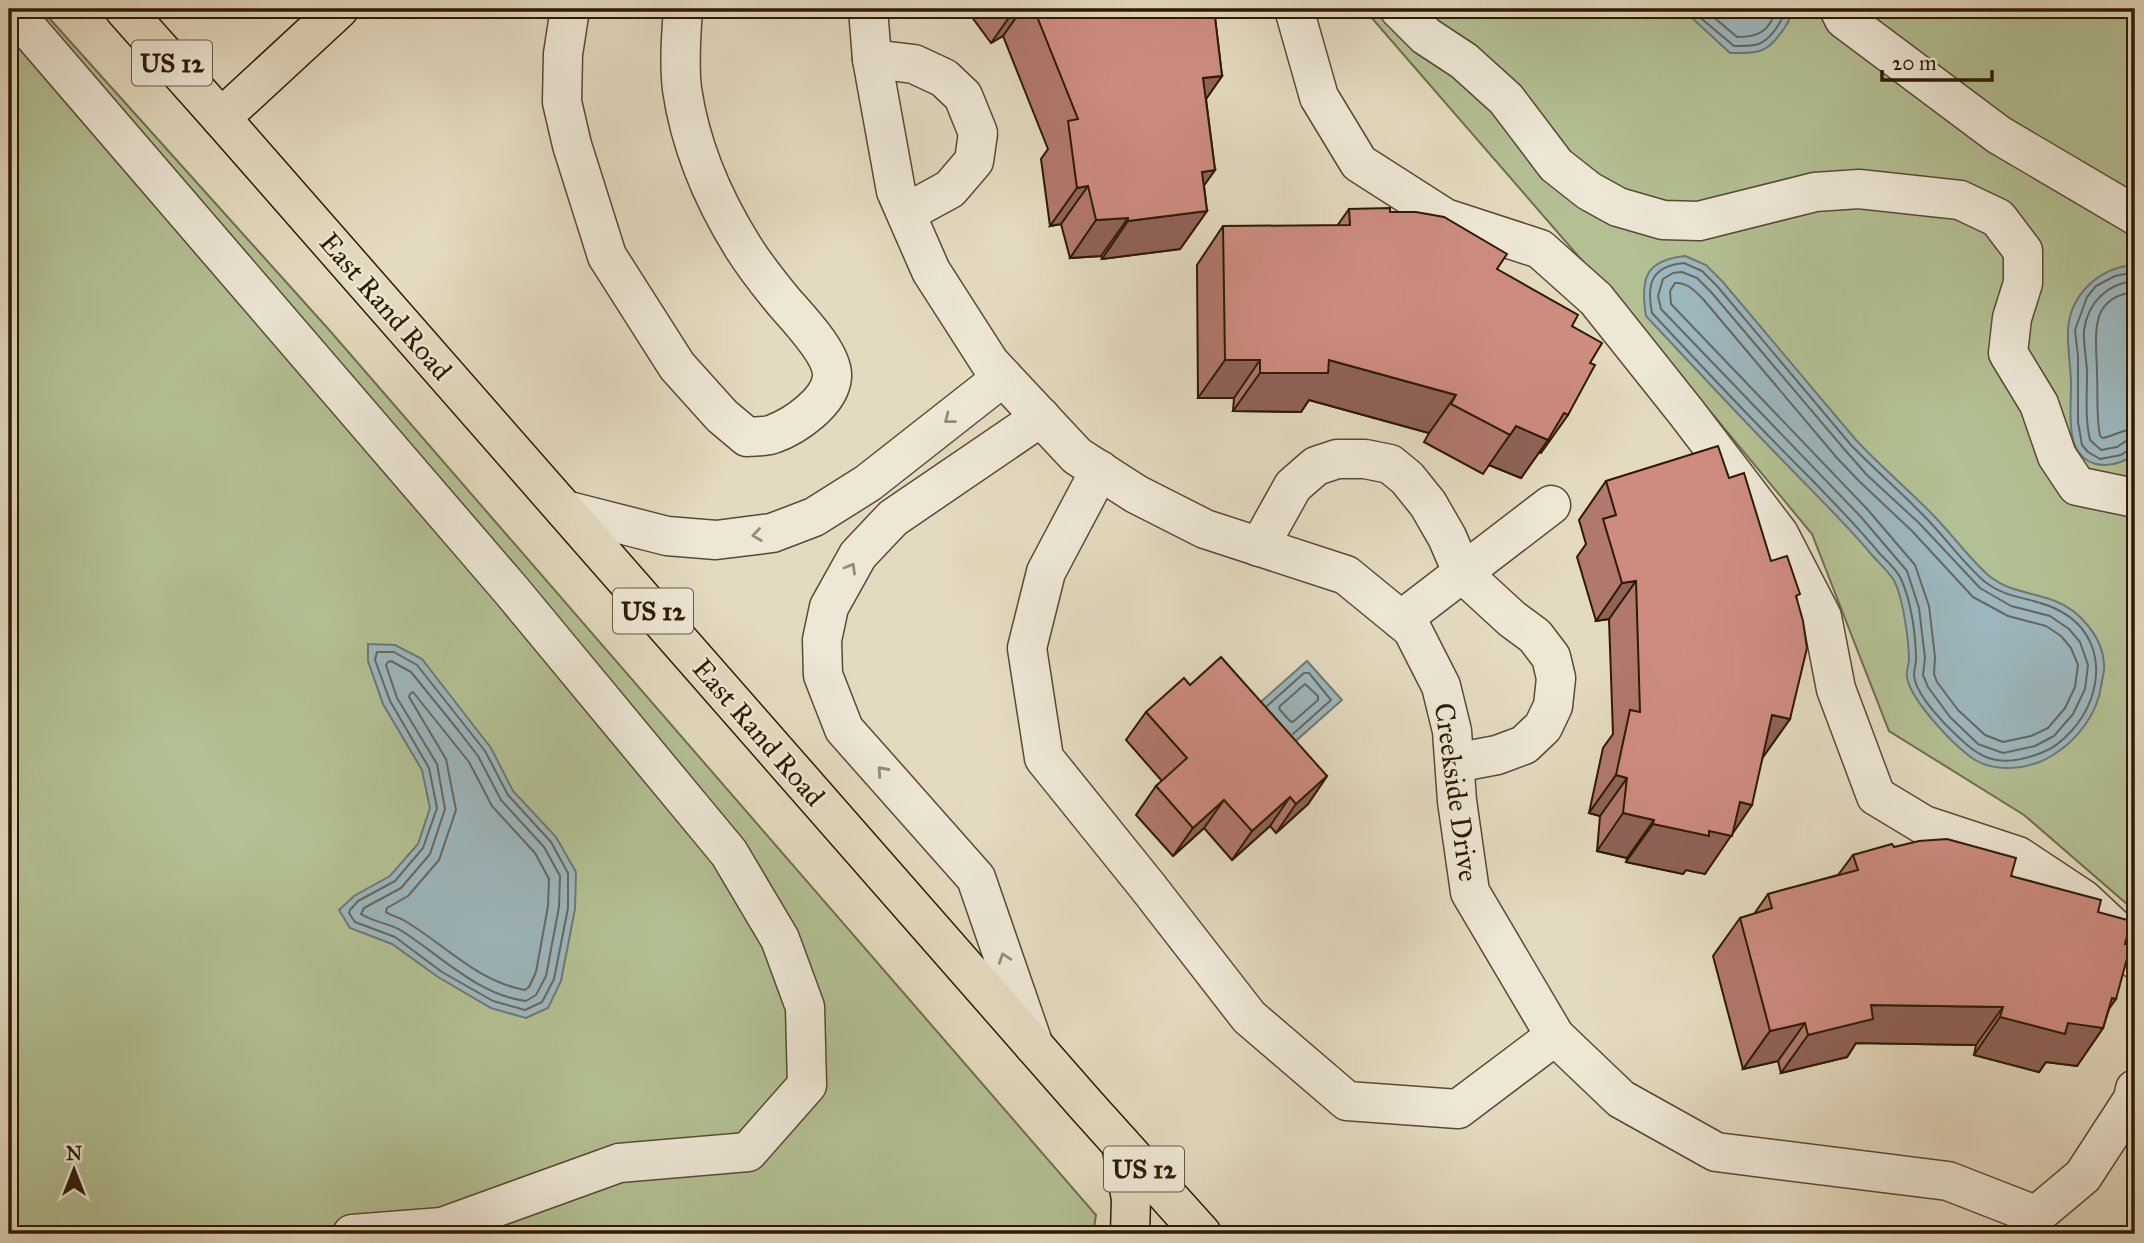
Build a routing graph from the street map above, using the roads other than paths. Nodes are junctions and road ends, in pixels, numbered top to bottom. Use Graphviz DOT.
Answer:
graph roads {
  1 [pos="11,9"];
  2 [pos="124,9"];
  3 [pos="339,9"];
  4 [pos="570,9"];
  5 [pos="683,9"];
  6 [pos="868,9"];
  7 [pos="1294,9"];
  8 [pos="1399,9"];
  9 [pos="1839,9"];
  10 [pos="872,59"];
  11 [pos="221,118"];
  12 [pos="906,213"];
  13 [pos="2135,215"];
  14 [pos="1003,377"];
  15 [pos="1041,417"];
  16 [pos="1100,470"];
  17 [pos="2135,498"];
  18 [pos="1551,505"];
  19 [pos="565,510"];
  20 [pos="1259,547"];
  21 [pos="1463,574"];
  22 [pos="1401,620"];
  23 [pos="1455,763"];
  24 [pos="2135,959"];
  25 [pos="1555,1036"];
  26 [pos="1034,1046"];
  27 [pos="2135,1089"];
  28 [pos="1121,1144"];
  29 [pos="2028,1229"];
  30 [pos="352,1234"];
  31 [pos="1130,1234"];
  32 [pos="1202,1234"];
  1 -- 30 [label="street"];
  2 -- 11 [label="main road, East Rand Road / US 12"];
  3 -- 11 [label="main road"];
  4 -- 5 [label="street"];
  6 -- 10 [label="street, Creekside Drive"];
  7 -- 24 [label="street"];
  8 -- 17 [label="street"];
  9 -- 13 [label="street"];
  10 -- 12 [label="street, Creekside Drive"];
  10 -- 12 [label="street"];
  11 -- 19 [label="main road, East Rand Road / US 12"];
  12 -- 14 [label="street, Creekside Drive"];
  14 -- 15 [label="street, Creekside Drive"];
  14 -- 19 [label="street, one-way"];
  15 -- 16 [label="street, Creekside Drive"];
  26 -- 15 [label="street, one-way"];
  16 -- 20 [label="street, Creekside Drive"];
  16 -- 25 [label="street"];
  18 -- 21 [label="street"];
  19 -- 26 [label="main road, East Rand Road / US 12"];
  20 -- 21 [label="street"];
  20 -- 22 [label="street, Creekside Drive"];
  21 -- 22 [label="street"];
  21 -- 23 [label="street"];
  22 -- 23 [label="street, Creekside Drive"];
  23 -- 25 [label="street, Creekside Drive"];
  25 -- 29 [label="street, Creekside Drive"];
  26 -- 28 [label="main road, East Rand Road / US 12"];
  27 -- 29 [label="street"];
  28 -- 31 [label="main road"];
  28 -- 32 [label="main road, East Rand Road / US 12"];
}
